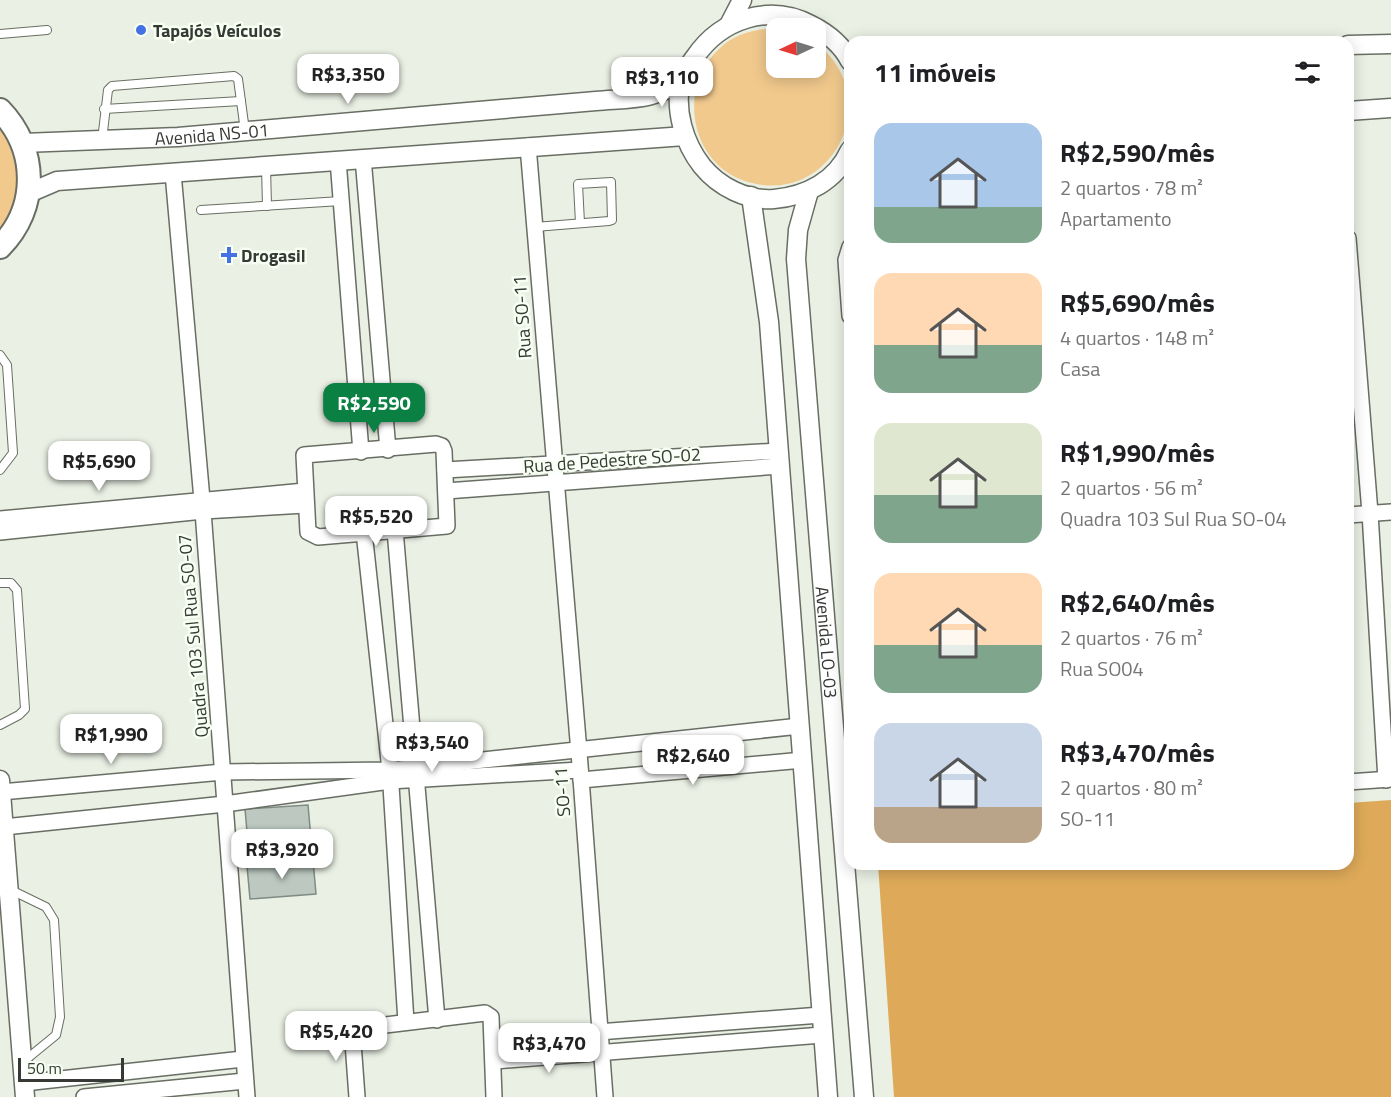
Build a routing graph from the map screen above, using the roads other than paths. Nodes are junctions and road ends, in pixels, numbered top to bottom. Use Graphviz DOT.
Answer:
graph roads {
  1 [pos="742,0"];
  2 [pos="791,0"];
  3 [pos="795,18"];
  4 [pos="800,18"];
  5 [pos="729,25"];
  6 [pos="47,30"];
  7 [pos="826,32"];
  8 [pos="0,34"];
  9 [pos="1391,44"];
  10 [pos="1354,45"];
  11 [pos="844,54"];
  12 [pos="681,79"];
  13 [pos="241,101"];
  14 [pos="1391,108"];
  15 [pos="104,109"];
  16 [pos="0,110"];
  17 [pos="1354,111"];
  18 [pos="245,132"];
  19 [pos="685,136"];
  20 [pos="102,142"];
  21 [pos="23,143"];
  22 [pos="528,146"];
  23 [pos="363,158"];
  24 [pos="338,160"];
  25 [pos="844,163"];
  26 [pos="266,167"];
  27 [pos="173,173"];
  28 [pos="809,191"];
  29 [pos="29,193"];
  30 [pos="751,196"];
  31 [pos="341,201"];
  32 [pos="267,206"];
  33 [pos="201,210"];
  34 [pos="580,223"];
  35 [pos="535,227"];
  36 [pos="0,248"];
  37 [pos="0,355"];
  38 [pos="1354,375"];
  39 [pos="388,450"];
  40 [pos="361,452"];
  41 [pos="779,459"];
  42 [pos="553,466"];
  43 [pos="0,470"];
  44 [pos="445,470"];
  45 [pos="555,484"];
  46 [pos="446,490"];
  47 [pos="305,498"];
  48 [pos="202,505"];
  49 [pos="1391,512"];
  50 [pos="1370,513"];
  51 [pos="1354,514"];
  52 [pos="0,519"];
  53 [pos="395,530"];
  54 [pos="0,532"];
  55 [pos="364,532"];
  56 [pos="0,583"];
  57 [pos="0,725"];
  58 [pos="800,726"];
  59 [pos="579,752"];
  60 [pos="803,760"];
  61 [pos="223,772"];
  62 [pos="415,773"];
  63 [pos="581,775"];
  64 [pos="390,776"];
  65 [pos="1388,779"];
  66 [pos="1354,782"];
  67 [pos="0,786"];
  68 [pos="225,804"];
  69 [pos="4,827"];
  70 [pos="844,851"];
  71 [pos="846,870"];
  72 [pos="8,888"];
  73 [pos="821,1014"];
  74 [pos="437,1020"];
  75 [pos="406,1022"];
  76 [pos="599,1032"];
  77 [pos="822,1035"];
  78 [pos="493,1040"];
  79 [pos="601,1054"];
  80 [pos="243,1059"];
  81 [pos="495,1061"];
  82 [pos="22,1063"];
  83 [pos="245,1081"];
  84 [pos="24,1090"];
  85 [pos="84,1097"];
  86 [pos="246,1097"];
  87 [pos="357,1097"];
  88 [pos="494,1097"];
  89 [pos="605,1097"];
  90 [pos="828,1097"];
  91 [pos="864,1097"];
  1 -- 5 [label="street"];
  2 -- 4 [label="street"];
  3 -- 5 [label="street"];
  5 -- 12 [label="street"];
  6 -- 8 [label="lane"];
  7 -- 11 [label="street"];
  9 -- 10 [label="street"];
  12 -- 18 [label="street, Avenida NS-01"];
  12 -- 19 [label="street"];
  13 -- 15 [label="lane"];
  13 -- 15 [label="lane"];
  13 -- 18 [label="lane"];
  14 -- 17 [label="street"];
  15 -- 20 [label="lane"];
  16 -- 21 [label="main road"];
  18 -- 20 [label="street, Avenida NS-01"];
  19 -- 22 [label="street, Avenida NS-01"];
  19 -- 30 [label="street"];
  20 -- 21 [label="street, Avenida NS-01"];
  21 -- 29 [label="main road"];
  22 -- 23 [label="street, Avenida NS-01"];
  22 -- 35 [label="street, Rua SO-11"];
  23 -- 24 [label="street, Avenida NS-01"];
  23 -- 39 [label="street"];
  24 -- 26 [label="street, Avenida NS-01"];
  24 -- 31 [label="street"];
  25 -- 28 [label="street"];
  26 -- 27 [label="street, Avenida NS-01"];
  26 -- 32 [label="lane"];
  27 -- 29 [label="street, Avenida NS-01"];
  27 -- 48 [label="street, Quadra 103 Sul Rua SO-07"];
  28 -- 30 [label="street"];
  28 -- 70 [label="street, Avenida LO-03"];
  29 -- 36 [label="main road"];
  30 -- 41 [label="street, Avenida LO-03"];
  31 -- 32 [label="lane"];
  31 -- 40 [label="street"];
  32 -- 33 [label="lane"];
  34 -- 34 [label="lane"];
  34 -- 35 [label="lane"];
  35 -- 42 [label="street, Rua SO-11"];
  37 -- 43 [label="lane"];
  38 -- 50 [label="street"];
  39 -- 40 [label="street"];
  39 -- 44 [label="street"];
  40 -- 47 [label="street"];
  41 -- 42 [label="street, Rua de Pedestre SO-02"];
  41 -- 45 [label="street, Rua de Pedestre SO-02"];
  41 -- 58 [label="street, Avenida LO-03"];
  42 -- 44 [label="street, Rua de Pedestre SO-02"];
  42 -- 45 [label="street, Rua SO-11"];
  44 -- 46 [label="street"];
  45 -- 46 [label="street, Rua de Pedestre SO-02"];
  45 -- 59 [label="street, SO-11"];
  46 -- 53 [label="street"];
  47 -- 48 [label="street"];
  47 -- 55 [label="street"];
  48 -- 52 [label="street"];
  48 -- 54 [label="street"];
  48 -- 61 [label="street, Quadra 103 Sul Rua SO-07"];
  49 -- 50 [label="street"];
  50 -- 51 [label="street"];
  50 -- 65 [label="street"];
  53 -- 55 [label="street"];
  53 -- 62 [label="street"];
  55 -- 64 [label="street"];
  56 -- 57 [label="lane"];
  58 -- 59 [label="street"];
  58 -- 60 [label="street, Avenida LO-03"];
  59 -- 62 [label="street"];
  59 -- 63 [label="street, SO-11"];
  60 -- 63 [label="street"];
  60 -- 73 [label="street, Avenida LO-03"];
  61 -- 64 [label="street"];
  61 -- 67 [label="street"];
  61 -- 68 [label="street, Quadra 103 Sul Rua SO-07"];
  62 -- 63 [label="street"];
  62 -- 64 [label="street"];
  62 -- 74 [label="street"];
  63 -- 76 [label="street, SO-11"];
  64 -- 68 [label="street"];
  64 -- 75 [label="street"];
  65 -- 66 [label="street"];
  67 -- 69 [label="street"];
  68 -- 69 [label="street"];
  68 -- 80 [label="street, Quadra 103 Sul Rua SO-07"];
  69 -- 72 [label="street"];
  71 -- 91 [label="street, Avenida LO-03"];
  72 -- 82 [label="street"];
  72 -- 82 [label="lane"];
  73 -- 76 [label="street"];
  73 -- 77 [label="street, Avenida LO-03"];
  74 -- 75 [label="street"];
  74 -- 78 [label="street"];
  75 -- 87 [label="street"];
  76 -- 78 [label="street"];
  76 -- 79 [label="street, SO-11"];
  77 -- 79 [label="street"];
  77 -- 90 [label="street, Avenida LO-03"];
  78 -- 81 [label="street"];
  79 -- 81 [label="street"];
  79 -- 89 [label="street, SO-11"];
  80 -- 83 [label="street, Quadra 103 Sul Rua SO-07"];
  80 -- 84 [label="street"];
  81 -- 88 [label="street"];
  82 -- 84 [label="street"];
  83 -- 85 [label="street"];
  83 -- 86 [label="street, Quadra 103 Sul Rua SO-07"];
}
